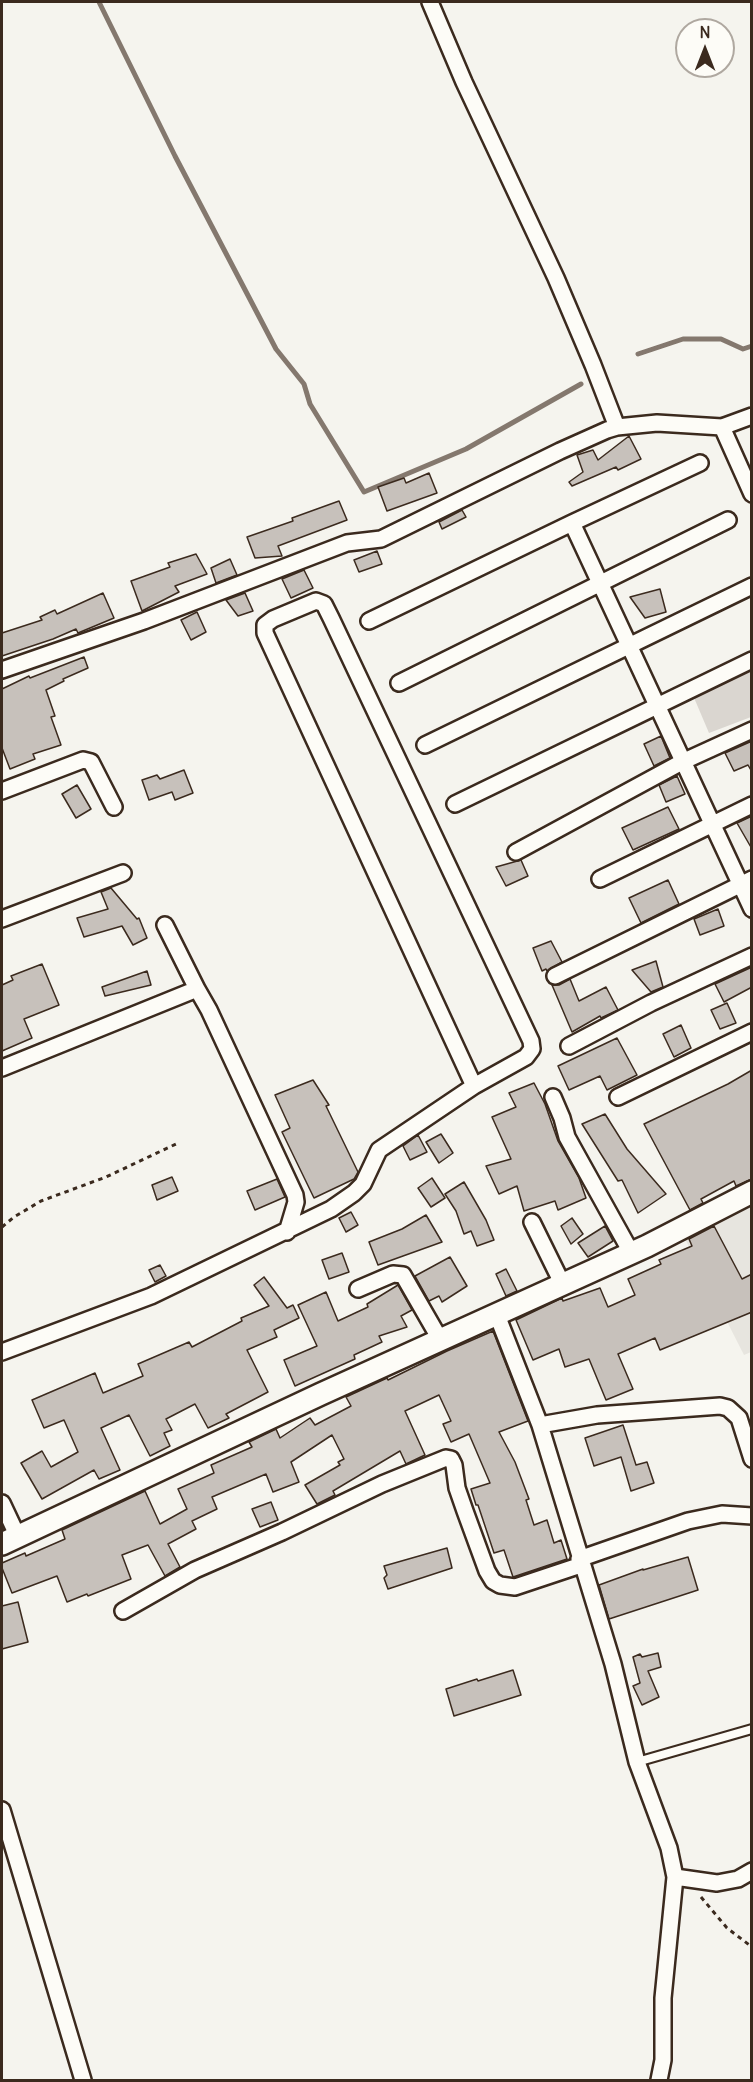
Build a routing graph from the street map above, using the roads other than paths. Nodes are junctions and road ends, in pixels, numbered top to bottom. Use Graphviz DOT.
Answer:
graph roads {
  1 [pos="430,2"];
  2 [pos="752,416"];
  3 [pos="616,427"];
  4 [pos="722,427"];
  5 [pos="700,463"];
  6 [pos="752,494"];
  7 [pos="728,520"];
  8 [pos="572,523"];
  9 [pos="600,583"];
  10 [pos="752,586"];
  11 [pos="369,621"];
  12 [pos="629,645"];
  13 [pos="752,660"];
  14 [pos="2,670"];
  15 [pos="399,683"];
  16 [pos="656,705"];
  17 [pos="752,730"];
  18 [pos="425,745"];
  19 [pos="682,762"];
  20 [pos="2,791"];
  21 [pos="455,804"];
  22 [pos="752,805"];
  23 [pos="114,807"];
  24 [pos="711,826"];
  25 [pos="516,852"];
  26 [pos="123,873"];
  27 [pos="600,879"];
  28 [pos="746,882"];
  29 [pos="752,909"];
  30 [pos="2,919"];
  31 [pos="165,925"];
  32 [pos="752,956"];
  33 [pos="555,976"];
  34 [pos="197,989"];
  35 [pos="752,1032"];
  36 [pos="569,1046"];
  37 [pos="2,1068"];
  38 [pos="474,1086"];
  39 [pos="553,1097"];
  40 [pos="618,1097"];
  41 [pos="752,1192"];
  42 [pos="532,1222"];
  43 [pos="287,1232"];
  44 [pos="632,1254"];
  45 [pos="562,1283"];
  46 [pos="358,1289"];
  47 [pos="497,1315"];
  48 [pos="441,1341"];
  49 [pos="2,1353"];
  50 [pos="540,1425"];
  51 [pos="752,1459"];
  52 [pos="2,1503"];
  53 [pos="752,1516"];
  54 [pos="10,1540"];
  55 [pos="580,1562"];
  56 [pos="123,1611"];
  57 [pos="752,1729"];
  58 [pos="637,1762"];
  59 [pos="2,1810"];
  60 [pos="752,1871"];
  61 [pos="682,1879"];
  62 [pos="83,2080"];
  63 [pos="659,2080"];
  1 -- 3 [label="street"];
  2 -- 4 [label="street"];
  3 -- 4 [label="street"];
  3 -- 14 [label="street"];
  4 -- 6 [label="street"];
  5 -- 8 [label="street"];
  7 -- 9 [label="street"];
  8 -- 9 [label="street"];
  8 -- 11 [label="street"];
  9 -- 12 [label="street"];
  9 -- 15 [label="street"];
  10 -- 12 [label="street"];
  12 -- 16 [label="street"];
  12 -- 18 [label="street"];
  13 -- 16 [label="street"];
  16 -- 19 [label="street"];
  16 -- 21 [label="street"];
  17 -- 19 [label="street"];
  19 -- 24 [label="street"];
  19 -- 25 [label="street"];
  20 -- 23 [label="street"];
  22 -- 24 [label="street"];
  24 -- 27 [label="street"];
  24 -- 28 [label="street"];
  26 -- 30 [label="street"];
  28 -- 29 [label="street"];
  28 -- 33 [label="street"];
  31 -- 34 [label="street"];
  32 -- 36 [label="street"];
  34 -- 37 [label="street"];
  34 -- 43 [label="street"];
  35 -- 40 [label="street"];
  38 -- 38 [label="street"];
  38 -- 43 [label="street"];
  39 -- 44 [label="street"];
  41 -- 44 [label="street"];
  42 -- 45 [label="street"];
  43 -- 49 [label="street"];
  44 -- 45 [label="street"];
  45 -- 47 [label="street"];
  46 -- 48 [label="street"];
  47 -- 48 [label="street"];
  47 -- 50 [label="street"];
  48 -- 54 [label="street"];
  50 -- 51 [label="street"];
  50 -- 55 [label="street"];
  52 -- 54 [label="street"];
  53 -- 55 [label="street"];
  55 -- 56 [label="street"];
  55 -- 58 [label="street"];
  57 -- 58 [label="lane"];
  58 -- 61 [label="street"];
  59 -- 62 [label="street"];
  60 -- 61 [label="street"];
  61 -- 63 [label="street"];
}
